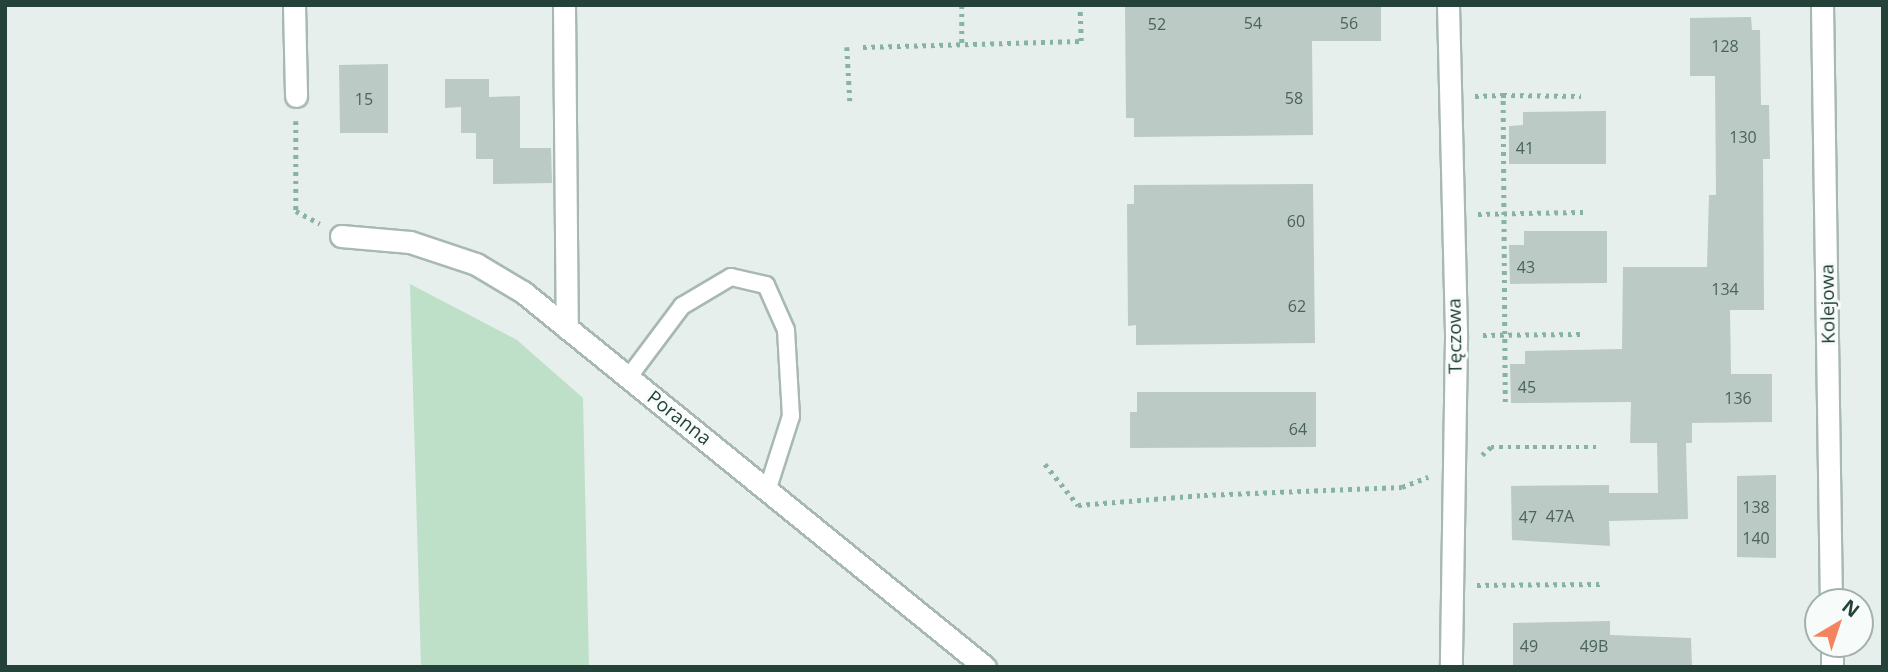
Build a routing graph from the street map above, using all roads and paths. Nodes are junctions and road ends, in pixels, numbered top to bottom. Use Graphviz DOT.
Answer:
graph roads {
  1 [pos="294,5"];
  2 [pos="564,5"];
  3 [pos="962,5"];
  4 [pos="1080,5"];
  5 [pos="1448,5"];
  6 [pos="1822,5"];
  7 [pos="962,44"];
  8 [pos="847,47"];
  9 [pos="863,47"];
  10 [pos="296,96"];
  11 [pos="1581,96"];
  12 [pos="850,101"];
  13 [pos="1583,212"];
  14 [pos="1453,214"];
  15 [pos="1503,215"];
  16 [pos="341,236"];
  17 [pos="567,328"];
  18 [pos="1505,334"];
  19 [pos="1584,334"];
  20 [pos="1455,335"];
  21 [pos="628,378"];
  22 [pos="1506,402"];
  23 [pos="1598,447"];
  24 [pos="1045,464"];
  25 [pos="1454,467"];
  26 [pos="768,488"];
  27 [pos="1602,584"];
  28 [pos="1452,585"];
  29 [pos="1831,588"];
  30 [pos="985,667"];
  31 [pos="1451,667"];
  1 -- 10 [label="street"];
  2 -- 17 [label="street"];
  3 -- 7 [label="path"];
  4 -- 7 [label="path"];
  5 -- 14 [label="street, Tęczowa"];
  6 -- 29 [label="street, Kolejowa"];
  7 -- 9 [label="path"];
  8 -- 12 [label="path"];
  10 -- 16 [label="path"];
  11 -- 15 [label="path"];
  13 -- 15 [label="path"];
  14 -- 15 [label="path"];
  14 -- 20 [label="street, Tęczowa"];
  15 -- 18 [label="path"];
  16 -- 17 [label="street, Poranna"];
  17 -- 21 [label="street, Poranna"];
  18 -- 19 [label="path"];
  18 -- 20 [label="path"];
  18 -- 22 [label="path"];
  20 -- 25 [label="street, Tęczowa"];
  21 -- 26 [label="street, Poranna"];
  21 -- 26 [label="lane"];
  23 -- 25 [label="path"];
  24 -- 25 [label="path"];
  25 -- 28 [label="street, Tęczowa"];
  26 -- 30 [label="street, Poranna"];
  27 -- 28 [label="path"];
  28 -- 31 [label="street, Tęczowa"];
}
